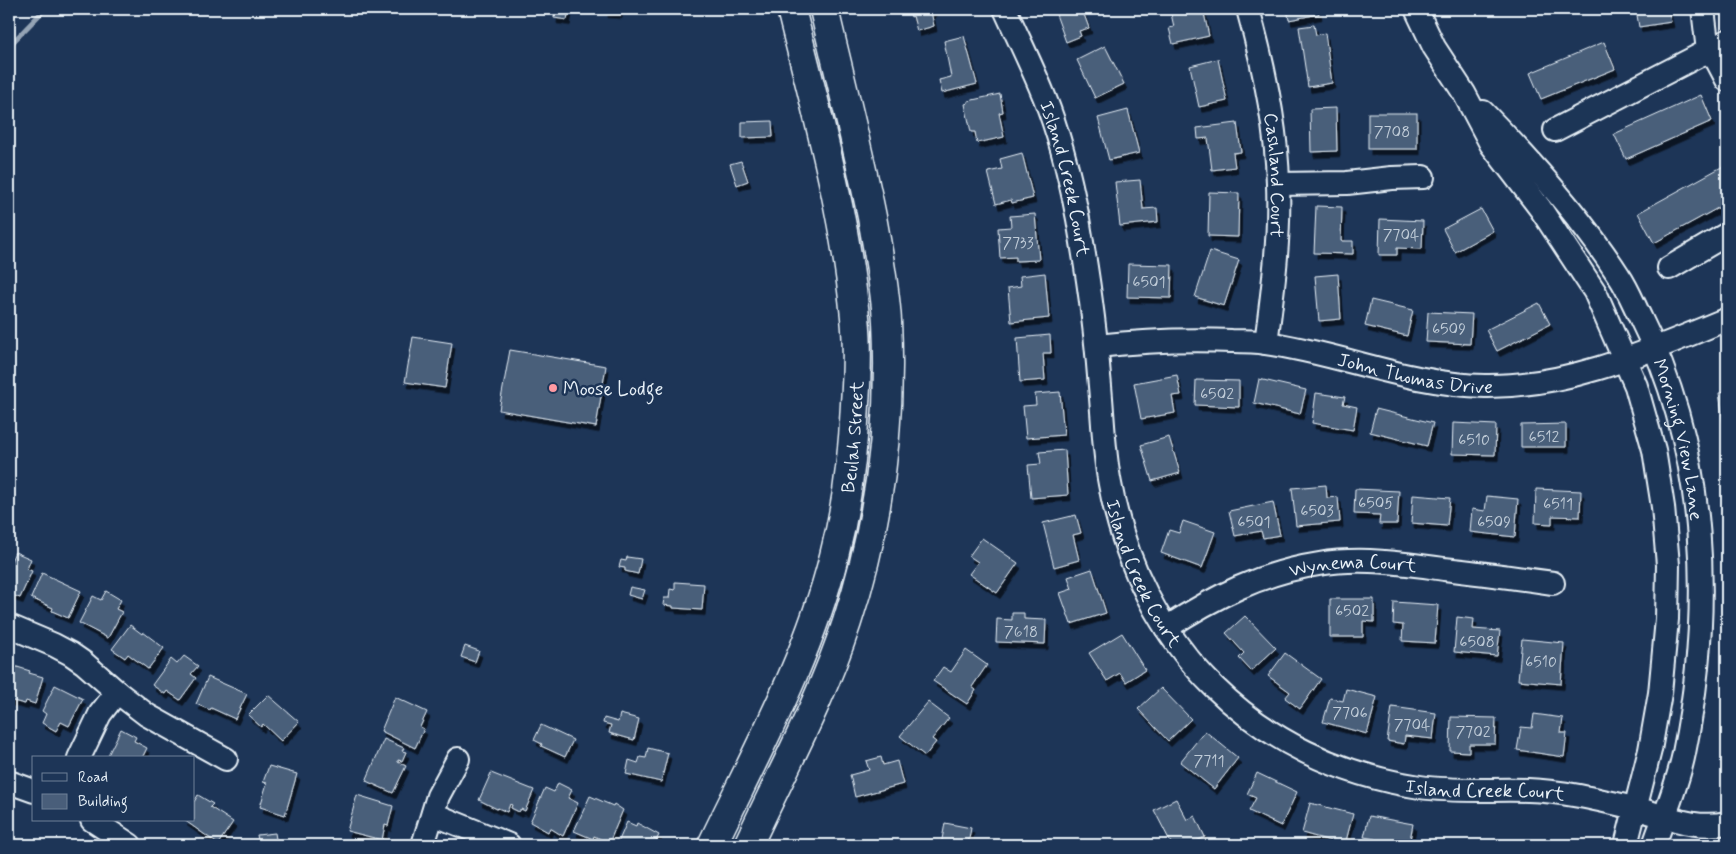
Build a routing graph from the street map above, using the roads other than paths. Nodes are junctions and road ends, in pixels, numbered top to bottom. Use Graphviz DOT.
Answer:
graph roads {
  1 [pos="791,9"];
  2 [pos="824,9"];
  3 [pos="1005,9"];
  4 [pos="1248,9"];
  5 [pos="1416,9"];
  6 [pos="1703,9"];
  7 [pos="1718,46"];
  8 [pos="1727,80"];
  9 [pos="1464,94"];
  10 [pos="1555,130"];
  11 [pos="1423,177"];
  12 [pos="1278,184"];
  13 [pos="1727,234"];
  14 [pos="1669,268"];
  15 [pos="1727,319"];
  16 [pos="1266,342"];
  17 [pos="1097,346"];
  18 [pos="1656,348"];
  19 [pos="1626,360"];
  20 [pos="1553,583"];
  21 [pos="9,626"];
  22 [pos="1166,628"];
  23 [pos="117,692"];
  24 [pos="80,756"];
  25 [pos="226,759"];
  26 [pos="458,759"];
  27 [pos="9,782"];
  28 [pos="32,790"];
  29 [pos="1635,808"];
  30 [pos="433,814"];
  31 [pos="1664,816"];
  32 [pos="95,822"];
  33 [pos="1727,823"];
  34 [pos="130,845"];
  35 [pos="423,845"];
  36 [pos="509,845"];
  37 [pos="712,845"];
  38 [pos="748,845"];
  39 [pos="1626,845"];
  40 [pos="1654,845"];
  1 -- 37 [label="main road, Beulah Street"];
  2 -- 38 [label="main road, Beulah Street"];
  3 -- 17 [label="street, Island Creek Court"];
  4 -- 12 [label="street, Cashland Court"];
  5 -- 9 [label="street, Morning View Lane"];
  6 -- 7 [label="street"];
  7 -- 8 [label="street"];
  7 -- 10 [label="street"];
  9 -- 18 [label="street, Morning View Lane"];
  9 -- 19 [label="street, Morning View Lane"];
  11 -- 12 [label="street"];
  12 -- 16 [label="street, Cashland Court"];
  13 -- 14 [label="street"];
  15 -- 18 [label="street, John Thomas Drive"];
  16 -- 17 [label="street, John Thomas Drive"];
  16 -- 19 [label="street, John Thomas Drive"];
  17 -- 22 [label="street, Island Creek Court"];
  18 -- 19 [label="street, John Thomas Drive"];
  18 -- 31 [label="street, Morning View Lane"];
  19 -- 29 [label="street, Morning View Lane"];
  20 -- 22 [label="street, Wynema Court"];
  21 -- 23 [label="street"];
  22 -- 29 [label="street, Island Creek Court"];
  23 -- 24 [label="street"];
  23 -- 25 [label="street"];
  26 -- 30 [label="street"];
  27 -- 28 [label="street"];
  29 -- 31 [label="street, Island Creek Court"];
  29 -- 39 [label="street, Morning View Lane"];
  30 -- 35 [label="street"];
  30 -- 36 [label="street"];
  31 -- 33 [label="street, Island Creek Court"];
  31 -- 40 [label="street, Morning View Lane"];
  32 -- 34 [label="street"];
}
